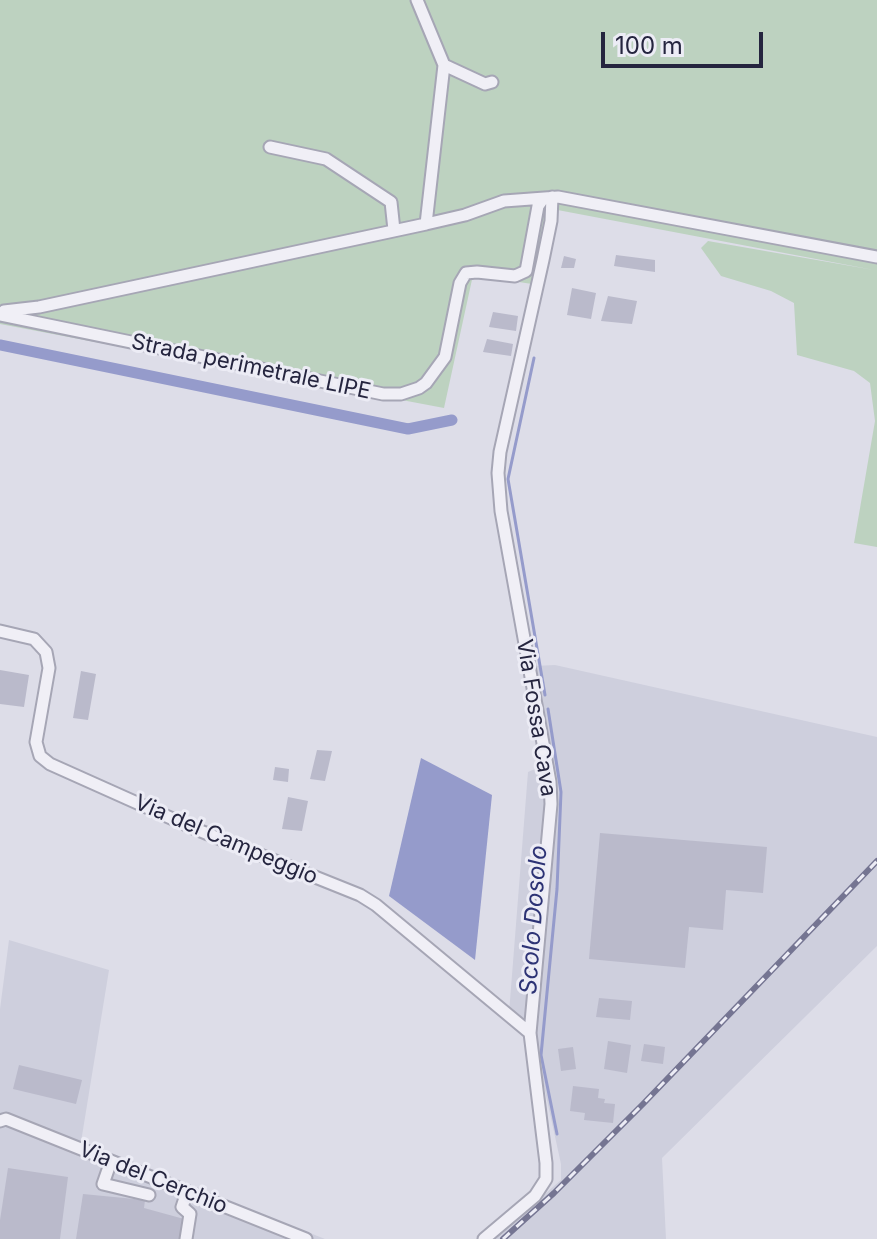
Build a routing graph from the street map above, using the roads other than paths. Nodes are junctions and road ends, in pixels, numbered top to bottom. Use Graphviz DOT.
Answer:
graph roads {
  1 [pos="417,0"];
  2 [pos="444,65"];
  3 [pos="492,82"];
  4 [pos="270,147"];
  5 [pos="552,197"];
  6 [pos="426,224"];
  7 [pos="394,230"];
  8 [pos="877,257"];
  9 [pos="0,313"];
  10 [pos="0,631"];
  11 [pos="530,1033"];
  12 [pos="0,1121"];
  13 [pos="111,1161"];
  14 [pos="187,1192"];
  15 [pos="149,1195"];
  16 [pos="186,1239"];
  17 [pos="306,1239"];
  18 [pos="484,1239"];
  1 -- 2 [label="street"];
  2 -- 3 [label="street"];
  2 -- 6 [label="street"];
  4 -- 7 [label="street"];
  5 -- 6 [label="street, Strada perimetrale LIPE"];
  5 -- 8 [label="street, Strada perimetrale LIPE"];
  5 -- 9 [label="street, Strada perimetrale LIPE"];
  5 -- 11 [label="street, Via Fossa Cava"];
  6 -- 7 [label="street, Strada perimetrale LIPE"];
  7 -- 9 [label="street, Strada perimetrale LIPE"];
  10 -- 11 [label="street, Via del Campeggio"];
  11 -- 18 [label="street, Via Fossa Cava"];
  12 -- 13 [label="street, Via del Cerchio"];
  13 -- 14 [label="street, Via del Cerchio"];
  13 -- 15 [label="street"];
  14 -- 16 [label="street"];
  14 -- 17 [label="street, Via del Cerchio"];
}
